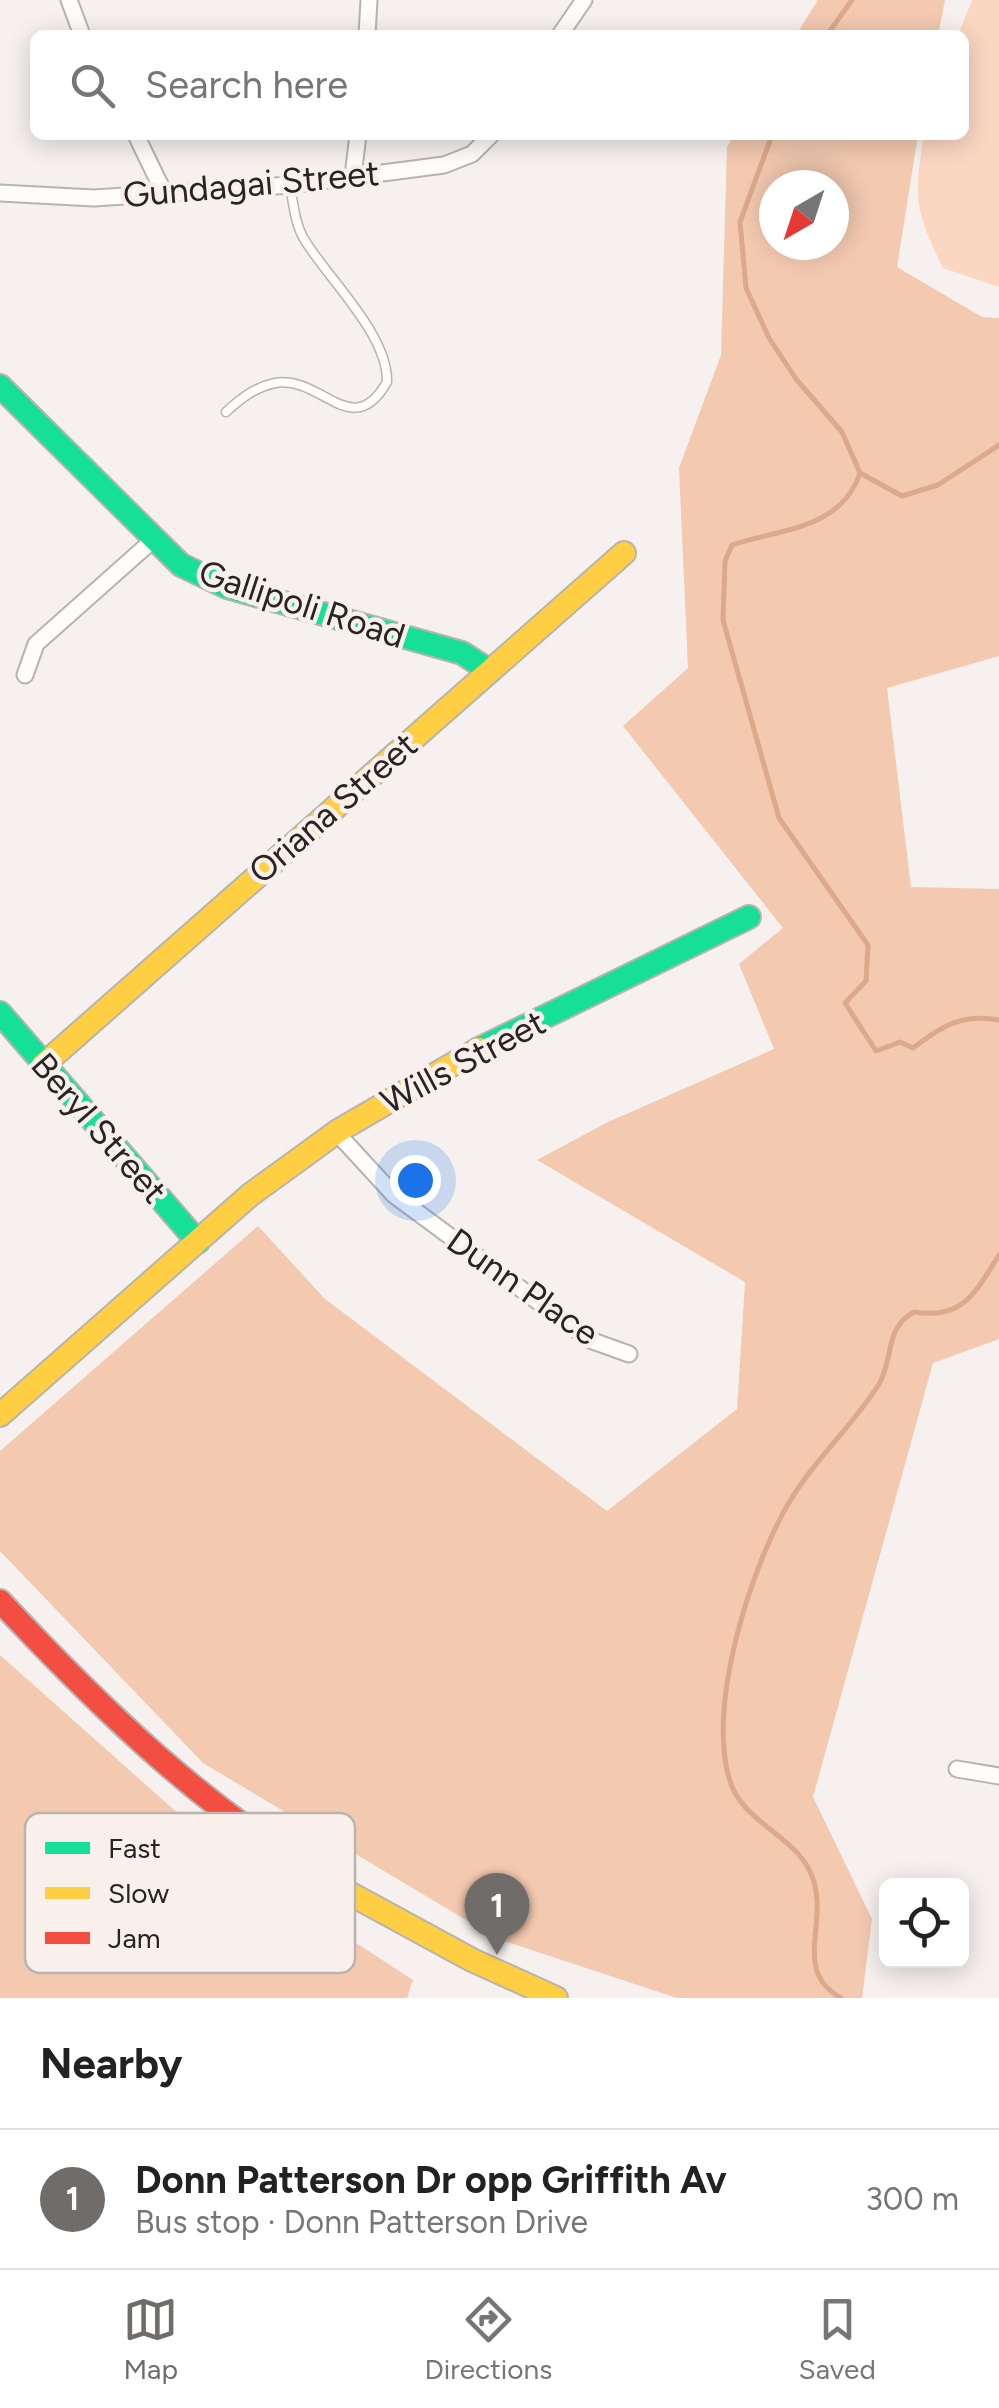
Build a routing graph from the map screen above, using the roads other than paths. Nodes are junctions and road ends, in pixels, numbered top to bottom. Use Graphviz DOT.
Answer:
graph roads {
  1 [pos="69,0"];
  2 [pos="370,0"];
  3 [pos="584,0"];
  4 [pos="80,30"];
  5 [pos="367,30"];
  6 [pos="563,30"];
  7 [pos="138,140"];
  8 [pos="357,140"];
  9 [pos="487,140"];
  10 [pos="353,176"];
  11 [pos="290,185"];
  12 [pos="0,193"];
  13 [pos="165,194"];
  14 [pos="0,386"];
  15 [pos="226,412"];
  16 [pos="153,540"];
  17 [pos="624,553"];
  18 [pos="490,671"];
  19 [pos="25,675"];
  20 [pos="749,916"];
  21 [pos="0,1013"];
  22 [pos="43,1065"];
  23 [pos="336,1132"];
  24 [pos="198,1242"];
  25 [pos="629,1354"];
  26 [pos="0,1415"];
  27 [pos="0,1601"];
  28 [pos="957,1769"];
  29 [pos="999,1776"];
  30 [pos="226,1813"];
  31 [pos="355,1898"];
  32 [pos="556,1998"];
  1 -- 4 [label="street"];
  2 -- 5 [label="street"];
  3 -- 6 [label="street"];
  7 -- 13 [label="street"];
  8 -- 10 [label="street"];
  9 -- 10 [label="street, Gundagai Street"];
  10 -- 11 [label="street, Gundagai Street"];
  11 -- 13 [label="street, Gundagai Street"];
  11 -- 15 [label="lane"];
  12 -- 13 [label="street, Gundagai Street"];
  14 -- 16 [label="street, Gallipoli Road"];
  16 -- 18 [label="street, Gallipoli Road"];
  16 -- 19 [label="street"];
  17 -- 18 [label="street, Oriana Street"];
  18 -- 22 [label="street, Oriana Street"];
  20 -- 23 [label="street, Wills Street"];
  21 -- 22 [label="street, Beryl Street"];
  22 -- 24 [label="street, Beryl Street"];
  23 -- 24 [label="street, Wills Street"];
  23 -- 25 [label="street, Dunn Place"];
  24 -- 26 [label="street, Wills Street"];
  27 -- 30 [label="street"];
  28 -- 29 [label="street"];
  31 -- 32 [label="street"];
}
